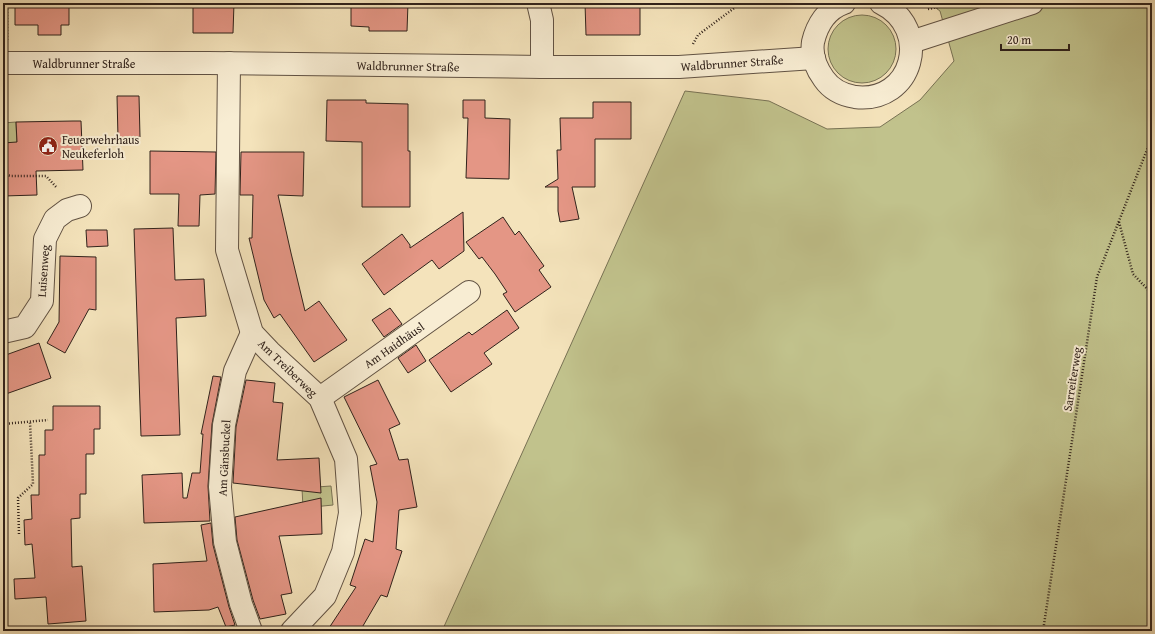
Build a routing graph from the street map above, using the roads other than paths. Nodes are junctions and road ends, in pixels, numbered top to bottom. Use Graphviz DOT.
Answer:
graph roads {
  1 [pos="538,3"];
  2 [pos="844,3"];
  3 [pos="881,3"];
  4 [pos="1032,3"];
  5 [pos="911,42"];
  6 [pos="5,54"];
  7 [pos="814,58"];
  8 [pos="229,63"];
  9 [pos="542,67"];
  10 [pos="80,206"];
  11 [pos="469,292"];
  12 [pos="3,332"];
  13 [pos="252,333"];
  14 [pos="320,398"];
  15 [pos="251,631"];
  16 [pos="292,631"];
  1 -- 9 [label="street"];
  2 -- 7 [label="street"];
  3 -- 5 [label="street"];
  4 -- 5 [label="street"];
  5 -- 7 [label="street"];
  6 -- 8 [label="street, Waldbrunner Straße"];
  7 -- 9 [label="street, Waldbrunner Straße"];
  8 -- 9 [label="street, Waldbrunner Straße"];
  8 -- 13 [label="street, Am Treiberweg"];
  10 -- 12 [label="street, Luisenweg"];
  11 -- 14 [label="street, Am Haidhäusl"];
  13 -- 14 [label="street, Am Treiberweg"];
  13 -- 15 [label="street, Am Gänsbuckel"];
  14 -- 16 [label="street, Am Treiberweg"];
}
